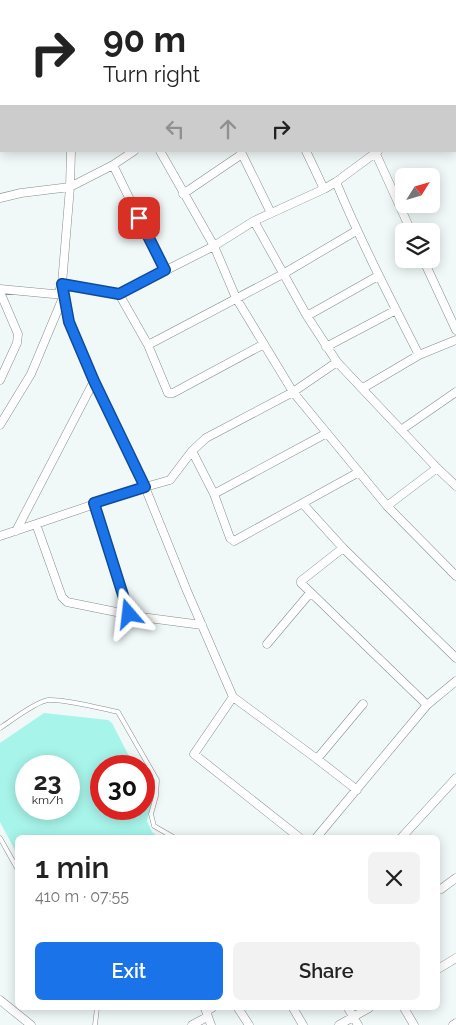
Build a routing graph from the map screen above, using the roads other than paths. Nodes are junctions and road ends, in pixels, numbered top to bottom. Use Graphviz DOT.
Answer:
graph roads {
  1 [pos="71,152"];
  2 [pos="132,152"];
  3 [pos="161,152"];
  4 [pos="306,152"];
  5 [pos="377,152"];
  6 [pos="242,153"];
  7 [pos="113,165"];
  8 [pos="336,182"];
  9 [pos="70,187"];
  10 [pos="324,189"];
  11 [pos="183,194"];
  12 [pos="0,198"];
  13 [pos="271,212"];
  14 [pos="254,221"];
  15 [pos="408,223"];
  16 [pos="356,231"];
  17 [pos="214,246"];
  18 [pos="427,268"];
  19 [pos="165,270"];
  20 [pos="283,274"];
  21 [pos="378,276"];
  22 [pos="62,284"];
  23 [pos="0,290"];
  24 [pos="59,294"];
  25 [pos="119,294"];
  26 [pos="236,298"];
  27 [pos="396,310"];
  28 [pos="307,316"];
  29 [pos="456,330"];
  30 [pos="456,340"];
  31 [pos="148,344"];
  32 [pos="264,344"];
  33 [pos="326,347"];
  34 [pos="419,355"];
  35 [pos="337,362"];
  36 [pos="0,380"];
  37 [pos="94,381"];
  38 [pos="363,388"];
  39 [pos="293,392"];
  40 [pos="456,392"];
  41 [pos="0,425"];
  42 [pos="401,430"];
  43 [pos="327,433"];
  44 [pos="192,450"];
  45 [pos="437,468"];
  46 [pos="359,472"];
  47 [pos="456,486"];
  48 [pos="145,487"];
  49 [pos="214,494"];
  50 [pos="94,503"];
  51 [pos="303,504"];
  52 [pos="387,506"];
  53 [pos="36,524"];
  54 [pos="16,530"];
  55 [pos="0,536"];
  56 [pos="344,548"];
  57 [pos="456,576"];
  58 [pos="310,593"];
  59 [pos="129,614"];
  60 [pos="202,625"];
  61 [pos="267,644"];
  62 [pos="456,658"];
  63 [pos="456,681"];
  64 [pos="233,697"];
  65 [pos="362,704"];
  66 [pos="427,705"];
  67 [pos="0,728"];
  68 [pos="317,759"];
  69 [pos="456,778"];
  70 [pos="357,790"];
  71 [pos="169,835"];
  72 [pos="296,835"];
  73 [pos="319,835"];
  74 [pos="404,835"];
  75 [pos="0,838"];
  76 [pos="15,865"];
  77 [pos="456,878"];
  78 [pos="441,888"];
  79 [pos="456,958"];
  80 [pos="440,968"];
  81 [pos="0,1000"];
  82 [pos="97,1010"];
  83 [pos="239,1010"];
  84 [pos="294,1010"];
  85 [pos="349,1010"];
  86 [pos="365,1010"];
  87 [pos="405,1010"];
  88 [pos="207,1011"];
  89 [pos="353,1017"];
  90 [pos="456,1023"];
  91 [pos="31,1025"];
  92 [pos="95,1025"];
  93 [pos="192,1025"];
  94 [pos="211,1025"];
  95 [pos="249,1025"];
  96 [pos="303,1025"];
  97 [pos="339,1025"];
  98 [pos="358,1025"];
  99 [pos="414,1025"];
  100 [pos="453,1025"];
  1 -- 9 [label="street"];
  2 -- 7 [label="street"];
  3 -- 11 [label="street"];
  4 -- 10 [label="street"];
  5 -- 8 [label="street"];
  5 -- 15 [label="street"];
  6 -- 11 [label="street"];
  6 -- 13 [label="street"];
  7 -- 9 [label="street"];
  7 -- 19 [label="street"];
  8 -- 10 [label="street"];
  8 -- 16 [label="street"];
  9 -- 12 [label="street"];
  9 -- 22 [label="street"];
  10 -- 13 [label="street"];
  11 -- 17 [label="street"];
  13 -- 14 [label="street"];
  14 -- 17 [label="street"];
  14 -- 20 [label="street"];
  16 -- 20 [label="street"];
  16 -- 21 [label="street"];
  17 -- 19 [label="street"];
  17 -- 26 [label="street"];
  18 -- 29 [label="street"];
  19 -- 25 [label="street"];
  20 -- 26 [label="street"];
  20 -- 28 [label="street"];
  21 -- 27 [label="street"];
  21 -- 28 [label="street"];
  22 -- 24 [label="street"];
  22 -- 25 [label="street"];
  23 -- 24 [label="street"];
  23 -- 36 [label="street"];
  24 -- 37 [label="street"];
  24 -- 41 [label="street"];
  25 -- 31 [label="street"];
  26 -- 31 [label="street"];
  26 -- 32 [label="street"];
  27 -- 33 [label="street"];
  27 -- 34 [label="street"];
  28 -- 33 [label="street"];
  30 -- 34 [label="street"];
  31 -- 32 [label="street"];
  32 -- 39 [label="street"];
  33 -- 35 [label="street"];
  34 -- 38 [label="street"];
  35 -- 38 [label="street"];
  35 -- 39 [label="street"];
  37 -- 48 [label="street"];
  37 -- 54 [label="street"];
  38 -- 42 [label="street"];
  39 -- 43 [label="street"];
  39 -- 44 [label="street"];
  40 -- 42 [label="street"];
  42 -- 45 [label="street"];
  43 -- 46 [label="street"];
  43 -- 49 [label="street"];
  44 -- 48 [label="street"];
  44 -- 49 [label="street"];
  45 -- 47 [label="street"];
  45 -- 52 [label="street"];
  46 -- 51 [label="street"];
  46 -- 52 [label="street"];
  48 -- 50 [label="street"];
  48 -- 60 [label="street"];
  49 -- 51 [label="street"];
  50 -- 53 [label="street"];
  50 -- 59 [label="street"];
  51 -- 56 [label="street"];
  52 -- 57 [label="street"];
  53 -- 54 [label="street"];
  53 -- 59 [label="street"];
  54 -- 55 [label="street"];
  56 -- 58 [label="street"];
  56 -- 62 [label="street"];
  58 -- 61 [label="street"];
  58 -- 66 [label="street"];
  59 -- 60 [label="street"];
  60 -- 64 [label="street"];
  63 -- 66 [label="street"];
  64 -- 68 [label="street"];
  64 -- 72 [label="street"];
  65 -- 68 [label="street"];
  66 -- 70 [label="street"];
  67 -- 71 [label="lane"];
  68 -- 70 [label="street"];
  69 -- 74 [label="street"];
  70 -- 73 [label="street"];
  75 -- 76 [label="lane"];
  77 -- 78 [label="street"];
  79 -- 80 [label="street"];
  81 -- 91 [label="street"];
  82 -- 92 [label="lane"];
  83 -- 95 [label="street"];
  84 -- 96 [label="street"];
  85 -- 89 [label="street"];
  86 -- 89 [label="street"];
  87 -- 99 [label="street"];
  88 -- 93 [label="street"];
  88 -- 94 [label="street"];
  89 -- 97 [label="street"];
  89 -- 98 [label="street"];
  90 -- 100 [label="street"];
}
